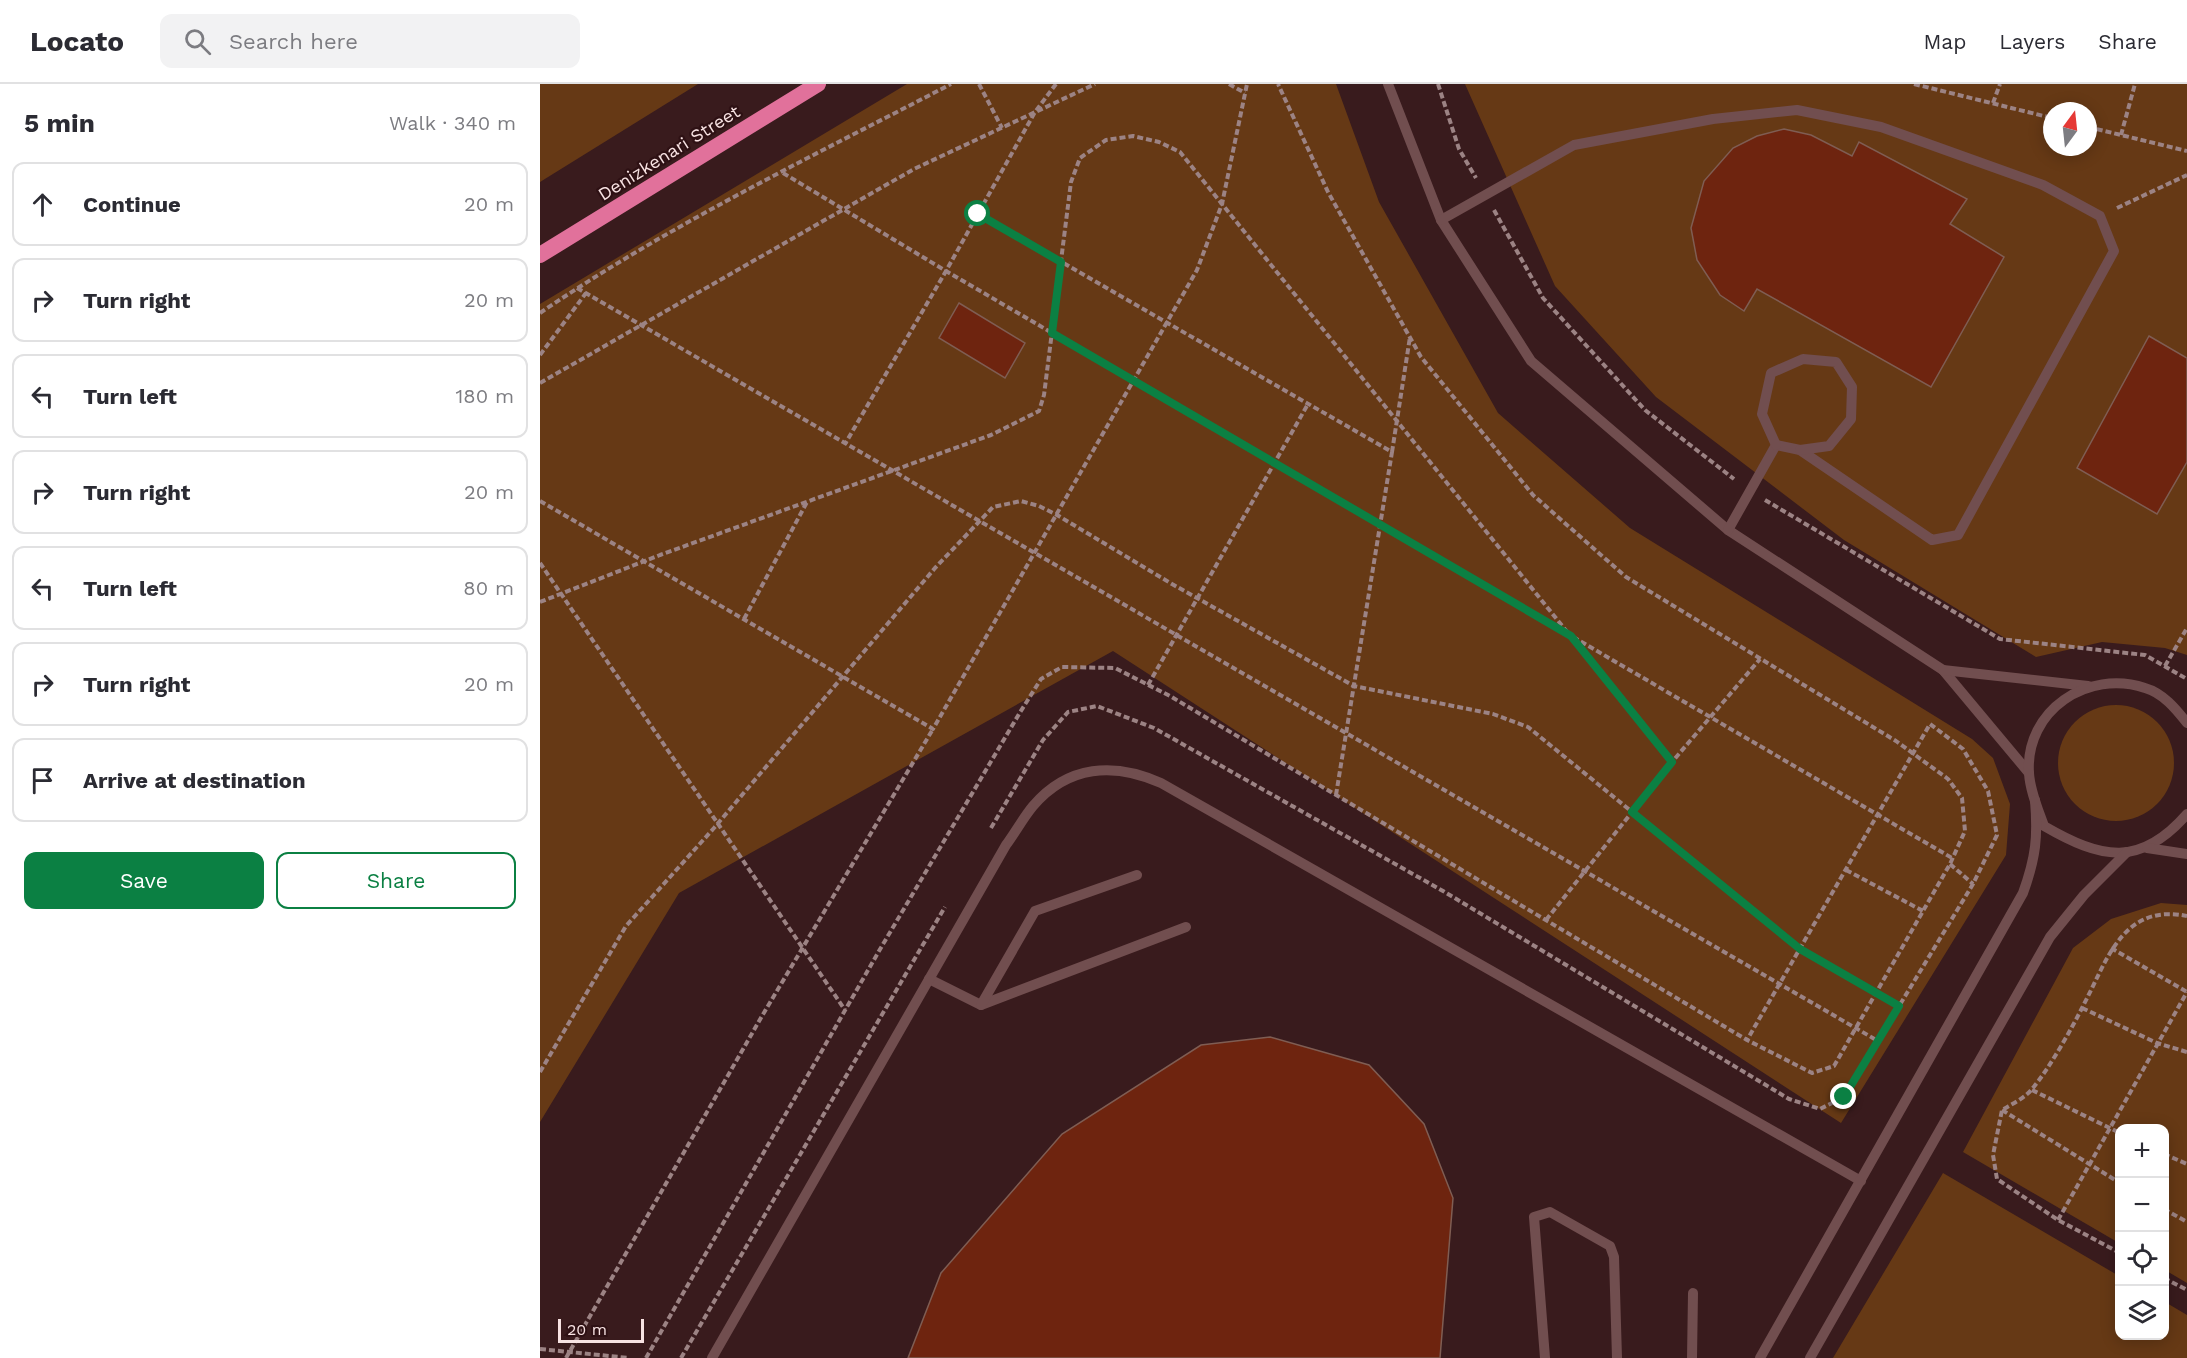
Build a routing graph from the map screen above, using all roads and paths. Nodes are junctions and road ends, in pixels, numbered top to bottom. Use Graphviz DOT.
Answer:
graph roads {
  1 [pos="818,84"];
  2 [pos="951,84"];
  3 [pos="980,84"];
  4 [pos="1056,84"];
  5 [pos="1095,84"];
  6 [pos="1229,84"];
  7 [pos="1247,84"];
  8 [pos="1278,84"];
  9 [pos="1388,84"];
  10 [pos="1914,84"];
  11 [pos="2000,84"];
  12 [pos="2135,84"];
  13 [pos="1245,93"];
  14 [pos="1993,104"];
  15 [pos="1035,112"];
  16 [pos="2043,116"];
  17 [pos="1002,128"];
  18 [pos="2097,129"];
  19 [pos="2121,135"];
  20 [pos="2187,151"];
  21 [pos="782,172"];
  22 [pos="2187,175"];
  23 [pos="1222,204"];
  24 [pos="844,209"];
  25 [pos="978,214"];
  26 [pos="2100,216"];
  27 [pos="1441,220"];
  28 [pos="540,255"];
  29 [pos="1061,262"];
  30 [pos="946,271"];
  31 [pos="577,288"];
  32 [pos="586,294"];
  33 [pos="540,313"];
  34 [pos="1167,323"];
  35 [pos="642,326"];
  36 [pos="1052,333"];
  37 [pos="1410,336"];
  38 [pos="540,356"];
  39 [pos="1133,381"];
  40 [pos="540,383"];
  41 [pos="1308,404"];
  42 [pos="1397,421"];
  43 [pos="845,444"];
  44 [pos="1776,446"];
  45 [pos="1800,450"];
  46 [pos="1392,452"];
  47 [pos="1275,463"];
  48 [pos="892,471"];
  49 [pos="540,501"];
  50 [pos="807,502"];
  51 [pos="1057,515"];
  52 [pos="980,522"];
  53 [pos="1382,525"];
  54 [pos="1728,530"];
  55 [pos="1035,554"];
  56 [pos="644,561"];
  57 [pos="540,563"];
  58 [pos="561,594"];
  59 [pos="1197,598"];
  60 [pos="540,603"];
  61 [pos="744,619"];
  62 [pos="2187,627"];
  63 [pos="1176,635"];
  64 [pos="1571,636"];
  65 [pos="1760,658"];
  66 [pos="2165,666"];
  67 [pos="1943,670"];
  68 [pos="843,676"];
  69 [pos="1148,685"];
  70 [pos="1354,686"];
  71 [pos="2088,686"];
  72 [pos="1711,717"];
  73 [pos="2187,723"];
  74 [pos="933,729"];
  75 [pos="1347,734"];
  76 [pos="1913,753"];
  77 [pos="1672,762"];
  78 [pos="2029,773"];
  79 [pos="1336,795"];
  80 [pos="2035,800"];
  81 [pos="1632,812"];
  82 [pos="2187,814"];
  83 [pos="1878,815"];
  84 [pos="717,823"];
  85 [pos="989,832"];
  86 [pos="2147,848"];
  87 [pos="2127,852"];
  88 [pos="2187,854"];
  89 [pos="1952,858"];
  90 [pos="1950,864"];
  91 [pos="1846,870"];
  92 [pos="1584,872"];
  93 [pos="1137,875"];
  94 [pos="1973,884"];
  95 [pos="946,904"];
  96 [pos="1923,911"];
  97 [pos="2187,916"];
  98 [pos="1546,920"];
  99 [pos="1186,927"];
  100 [pos="803,948"];
  101 [pos="2111,948"];
  102 [pos="1800,949"];
  103 [pos="930,979"];
  104 [pos="1779,985"];
  105 [pos="1876,991"];
  106 [pos="2187,992"];
  107 [pos="981,1005"];
  108 [pos="1899,1006"];
  109 [pos="2082,1008"];
  110 [pos="845,1010"];
  111 [pos="1855,1028"];
  112 [pos="1747,1040"];
  113 [pos="1878,1041"];
  114 [pos="2157,1043"];
  115 [pos="2187,1052"];
  116 [pos="540,1070"];
  117 [pos="2032,1090"];
  118 [pos="2002,1110"];
  119 [pos="2109,1128"];
  120 [pos="2115,1131"];
  121 [pos="2169,1156"];
  122 [pos="2088,1164"];
  123 [pos="2187,1164"];
  124 [pos="2115,1180"];
  125 [pos="1862,1181"];
  126 [pos="2169,1212"];
  127 [pos="2058,1220"];
  128 [pos="2187,1222"];
  129 [pos="2115,1250"];
  130 [pos="2169,1281"];
  131 [pos="2187,1290"];
  132 [pos="1693,1293"];
  133 [pos="540,1349"];
  134 [pos="569,1352"];
  135 [pos="566,1358"];
  136 [pos="629,1358"];
  137 [pos="646,1358"];
  138 [pos="681,1358"];
  139 [pos="712,1358"];
  140 [pos="1545,1358"];
  141 [pos="1617,1358"];
  142 [pos="1692,1358"];
  143 [pos="1760,1358"];
  144 [pos="1810,1358"];
  1 -- 28 [label="highway, Denizkenari Street"];
  2 -- 21 [label="path"];
  3 -- 17 [label="path"];
  4 -- 15 [label="path"];
  5 -- 15 [label="path"];
  6 -- 13 [label="path"];
  7 -- 13 [label="path"];
  8 -- 37 [label="path"];
  9 -- 27 [label="lane"];
  10 -- 14 [label="path"];
  11 -- 14 [label="path"];
  12 -- 19 [label="path"];
  13 -- 23 [label="path"];
  14 -- 16 [label="path"];
  15 -- 17 [label="path"];
  15 -- 25 [label="path"];
  17 -- 24 [label="path"];
  18 -- 19 [label="path"];
  19 -- 20 [label="path"];
  21 -- 24 [label="path"];
  21 -- 31 [label="path"];
  22 -- 26 [label="path"];
  23 -- 29 [label="path"];
  23 -- 34 [label="path"];
  23 -- 42 [label="path"];
  24 -- 30 [label="path"];
  24 -- 35 [label="path"];
  25 -- 29 [label="path"];
  25 -- 30 [label="path"];
  26 -- 27 [label="lane"];
  26 -- 45 [label="lane"];
  27 -- 54 [label="lane"];
  29 -- 34 [label="path"];
  29 -- 36 [label="path"];
  30 -- 36 [label="path"];
  30 -- 43 [label="path"];
  31 -- 32 [label="path"];
  31 -- 33 [label="path"];
  32 -- 35 [label="path"];
  32 -- 38 [label="path"];
  34 -- 39 [label="path"];
  34 -- 41 [label="path"];
  35 -- 40 [label="path"];
  35 -- 43 [label="path"];
  36 -- 39 [label="path"];
  36 -- 48 [label="path"];
  37 -- 42 [label="path"];
  37 -- 65 [label="path"];
  39 -- 47 [label="path"];
  39 -- 51 [label="path"];
  41 -- 46 [label="path"];
  41 -- 47 [label="path"];
  42 -- 46 [label="path"];
  42 -- 64 [label="path"];
  43 -- 48 [label="path"];
  44 -- 45 [label="lane"];
  44 -- 45 [label="lane"];
  44 -- 54 [label="lane"];
  46 -- 53 [label="path"];
  47 -- 53 [label="path"];
  47 -- 59 [label="path"];
  48 -- 50 [label="path"];
  48 -- 52 [label="path"];
  49 -- 56 [label="path"];
  50 -- 56 [label="path"];
  50 -- 61 [label="path"];
  51 -- 52 [label="path"];
  51 -- 55 [label="path"];
  51 -- 59 [label="path"];
  52 -- 55 [label="path"];
  52 -- 68 [label="path"];
  53 -- 64 [label="path"];
  53 -- 70 [label="path"];
  54 -- 67 [label="lane"];
  55 -- 63 [label="path"];
  55 -- 74 [label="path"];
  56 -- 58 [label="path"];
  56 -- 61 [label="path"];
  57 -- 58 [label="path"];
  58 -- 60 [label="path"];
  58 -- 84 [label="path"];
  59 -- 63 [label="path"];
  59 -- 70 [label="path"];
  61 -- 68 [label="path"];
  62 -- 66 [label="path"];
  63 -- 69 [label="path"];
  63 -- 75 [label="path"];
  64 -- 72 [label="path"];
  64 -- 77 [label="path"];
  65 -- 72 [label="path"];
  65 -- 76 [label="path"];
  67 -- 71 [label="lane"];
  67 -- 78 [label="lane"];
  68 -- 74 [label="path"];
  68 -- 84 [label="path"];
  69 -- 79 [label="path"];
  69 -- 110 [label="path"];
  70 -- 75 [label="path"];
  70 -- 81 [label="path"];
  71 -- 73 [label="lane"];
  71 -- 78 [label="lane"];
  72 -- 77 [label="path"];
  72 -- 83 [label="path"];
  74 -- 100 [label="path"];
  75 -- 79 [label="path"];
  75 -- 92 [label="path"];
  76 -- 83 [label="path"];
  76 -- 89 [label="path"];
  76 -- 94 [label="path"];
  77 -- 81 [label="path"];
  78 -- 80 [label="lane"];
  79 -- 98 [label="path"];
  80 -- 87 [label="lane"];
  80 -- 125 [label="lane"];
  81 -- 92 [label="path"];
  81 -- 102 [label="path"];
  82 -- 86 [label="lane"];
  83 -- 89 [label="path"];
  83 -- 91 [label="path"];
  84 -- 100 [label="path"];
  84 -- 116 [label="path"];
  85 -- 113 [label="path"];
  86 -- 87 [label="lane"];
  86 -- 88 [label="lane"];
  87 -- 144 [label="lane"];
  89 -- 90 [label="path"];
  90 -- 94 [label="path"];
  90 -- 96 [label="path"];
  91 -- 96 [label="path"];
  91 -- 102 [label="path"];
  92 -- 98 [label="path"];
  92 -- 104 [label="path"];
  93 -- 107 [label="lane"];
  94 -- 108 [label="path"];
  95 -- 138 [label="path"];
  96 -- 105 [label="path"];
  97 -- 101 [label="path"];
  98 -- 112 [label="path"];
  99 -- 107 [label="lane"];
  100 -- 110 [label="path"];
  100 -- 134 [label="path"];
  101 -- 106 [label="path"];
  101 -- 109 [label="path"];
  102 -- 104 [label="path"];
  102 -- 105 [label="path"];
  103 -- 107 [label="lane"];
  103 -- 125 [label="lane"];
  103 -- 139 [label="lane"];
  104 -- 111 [label="path"];
  104 -- 112 [label="path"];
  105 -- 108 [label="path"];
  105 -- 111 [label="path"];
  106 -- 114 [label="path"];
  108 -- 113 [label="path"];
  109 -- 114 [label="path"];
  109 -- 117 [label="path"];
  110 -- 137 [label="path"];
  111 -- 112 [label="path"];
  111 -- 113 [label="path"];
  114 -- 115 [label="path"];
  114 -- 119 [label="path"];
  117 -- 118 [label="path"];
  117 -- 119 [label="path"];
  118 -- 122 [label="path"];
  118 -- 127 [label="path"];
  119 -- 120 [label="path"];
  119 -- 122 [label="path"];
  121 -- 123 [label="path"];
  122 -- 124 [label="path"];
  122 -- 127 [label="path"];
  125 -- 143 [label="lane"];
  126 -- 128 [label="path"];
  127 -- 129 [label="path"];
  130 -- 131 [label="path"];
  132 -- 142 [label="lane"];
  133 -- 134 [label="path"];
  134 -- 135 [label="path"];
  134 -- 136 [label="path"];
  140 -- 141 [label="lane"];
}
